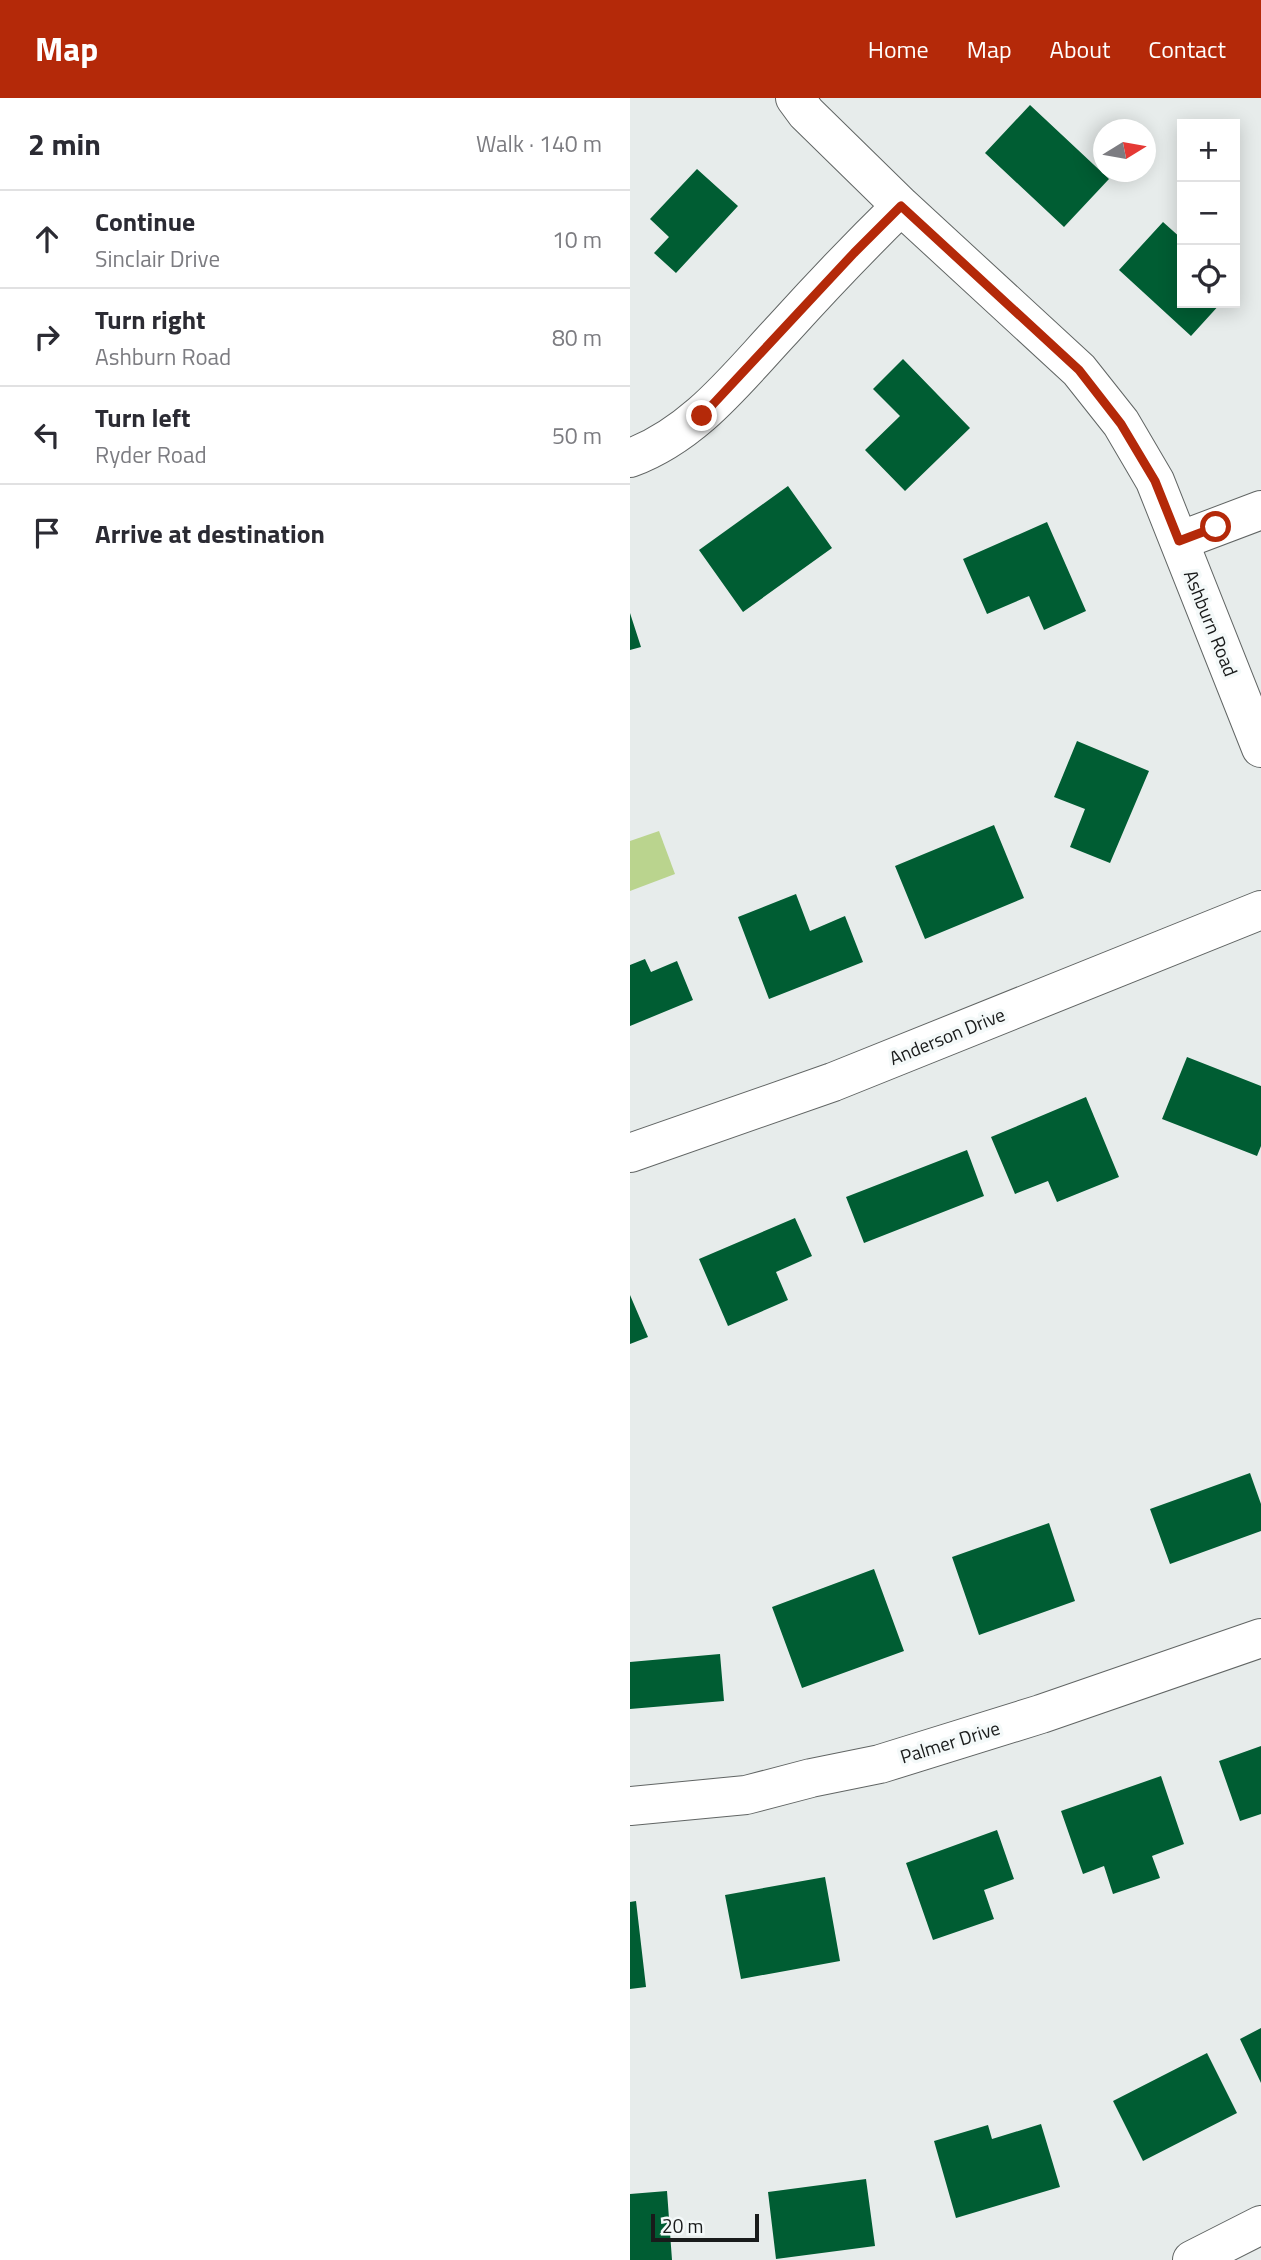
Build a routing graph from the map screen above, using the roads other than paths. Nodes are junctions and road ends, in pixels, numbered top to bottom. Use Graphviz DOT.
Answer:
graph roads {
  1 [pos="795,98"];
  2 [pos="901,206"];
  3 [pos="630,458"];
  4 [pos="1261,510"];
  5 [pos="1179,541"];
  6 [pos="1261,748"];
  7 [pos="1261,910"];
  8 [pos="630,1153"];
  9 [pos="1261,1638"];
  10 [pos="630,1806"];
  11 [pos="1261,2225"];
  12 [pos="1192,2260"];
  1 -- 2 [label="street, Ashburn Road"];
  2 -- 3 [label="street"];
  2 -- 5 [label="street, Ashburn Road"];
  4 -- 5 [label="street"];
  5 -- 6 [label="street, Ashburn Road"];
  7 -- 8 [label="street, Anderson Drive"];
  9 -- 10 [label="street, Palmer Drive"];
  11 -- 12 [label="street"];
}
